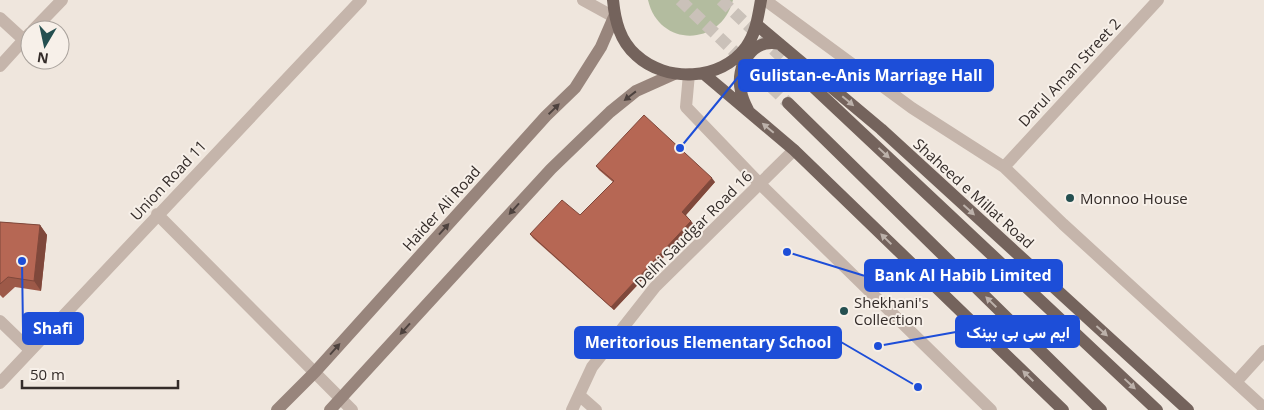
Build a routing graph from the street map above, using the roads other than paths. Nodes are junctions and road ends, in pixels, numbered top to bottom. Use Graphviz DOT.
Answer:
graph roads {
  1 [pos="62,0"];
  2 [pos="360,0"];
  3 [pos="583,0"];
  4 [pos="763,0"];
  5 [pos="1158,0"];
  6 [pos="612,1"];
  7 [pos="0,18"];
  8 [pos="614,18"];
  9 [pos="43,20"];
  10 [pos="757,25"];
  11 [pos="20,32"];
  12 [pos="780,44"];
  13 [pos="20,45"];
  14 [pos="0,66"];
  15 [pos="674,74"];
  16 [pos="689,74"];
  17 [pos="704,74"];
  18 [pos="810,84"];
  19 [pos="788,102"];
  20 [pos="749,112"];
  21 [pos="794,150"];
  22 [pos="1004,167"];
  23 [pos="761,185"];
  24 [pos="157,214"];
  25 [pos="0,321"];
  26 [pos="30,350"];
  27 [pos="1264,352"];
  28 [pos="315,372"];
  29 [pos="1236,382"];
  30 [pos="0,383"];
  31 [pos="580,394"];
  32 [pos="340,400"];
  33 [pos="1264,408"];
  34 [pos="277,410"];
  35 [pos="330,410"];
  36 [pos="352,410"];
  37 [pos="572,410"];
  38 [pos="596,410"];
  39 [pos="991,410"];
  40 [pos="1063,410"];
  41 [pos="1101,410"];
  42 [pos="1157,410"];
  43 [pos="1188,410"];
  1 -- 9 [label="street"];
  2 -- 24 [label="street, Union Road 11"];
  3 -- 8 [label="street"];
  4 -- 10 [label="main road"];
  4 -- 22 [label="street"];
  5 -- 22 [label="street, Darul Aman Street 2"];
  6 -- 8 [label="main road"];
  7 -- 11 [label="street"];
  8 -- 15 [label="main road"];
  28 -- 8 [label="main road, Haider Ali Road, one-way"];
  10 -- 12 [label="main road, Shaheed e Millat Road"];
  10 -- 17 [label="main road"];
  12 -- 20 [label="main road"];
  12 -- 43 [label="main road, Shaheed e Millat Road, one-way"];
  13 -- 14 [label="street"];
  15 -- 16 [label="main road"];
  15 -- 32 [label="main road, one-way"];
  16 -- 17 [label="main road"];
  16 -- 23 [label="street"];
  17 -- 20 [label="main road"];
  18 -- 42 [label="main road, Shaheed e Millat Road, one-way"];
  41 -- 19 [label="main road, one-way"];
  21 -- 20 [label="main road, one-way"];
  21 -- 23 [label="street, Delhi Saudgar Road 16"];
  40 -- 21 [label="main road, one-way"];
  22 -- 29 [label="street"];
  23 -- 31 [label="street, Delhi Saudgar Road 16"];
  23 -- 39 [label="street"];
  24 -- 26 [label="street, Union Road 11"];
  24 -- 28 [label="street"];
  25 -- 26 [label="street"];
  26 -- 30 [label="street, Union Road 11"];
  27 -- 29 [label="street"];
  28 -- 32 [label="street"];
  28 -- 34 [label="main road, Haider Ali Road"];
  29 -- 33 [label="street"];
  31 -- 37 [label="street, Delhi Saudgar Road 16"];
  31 -- 38 [label="street"];
  32 -- 35 [label="main road"];
  32 -- 36 [label="street"];
}
